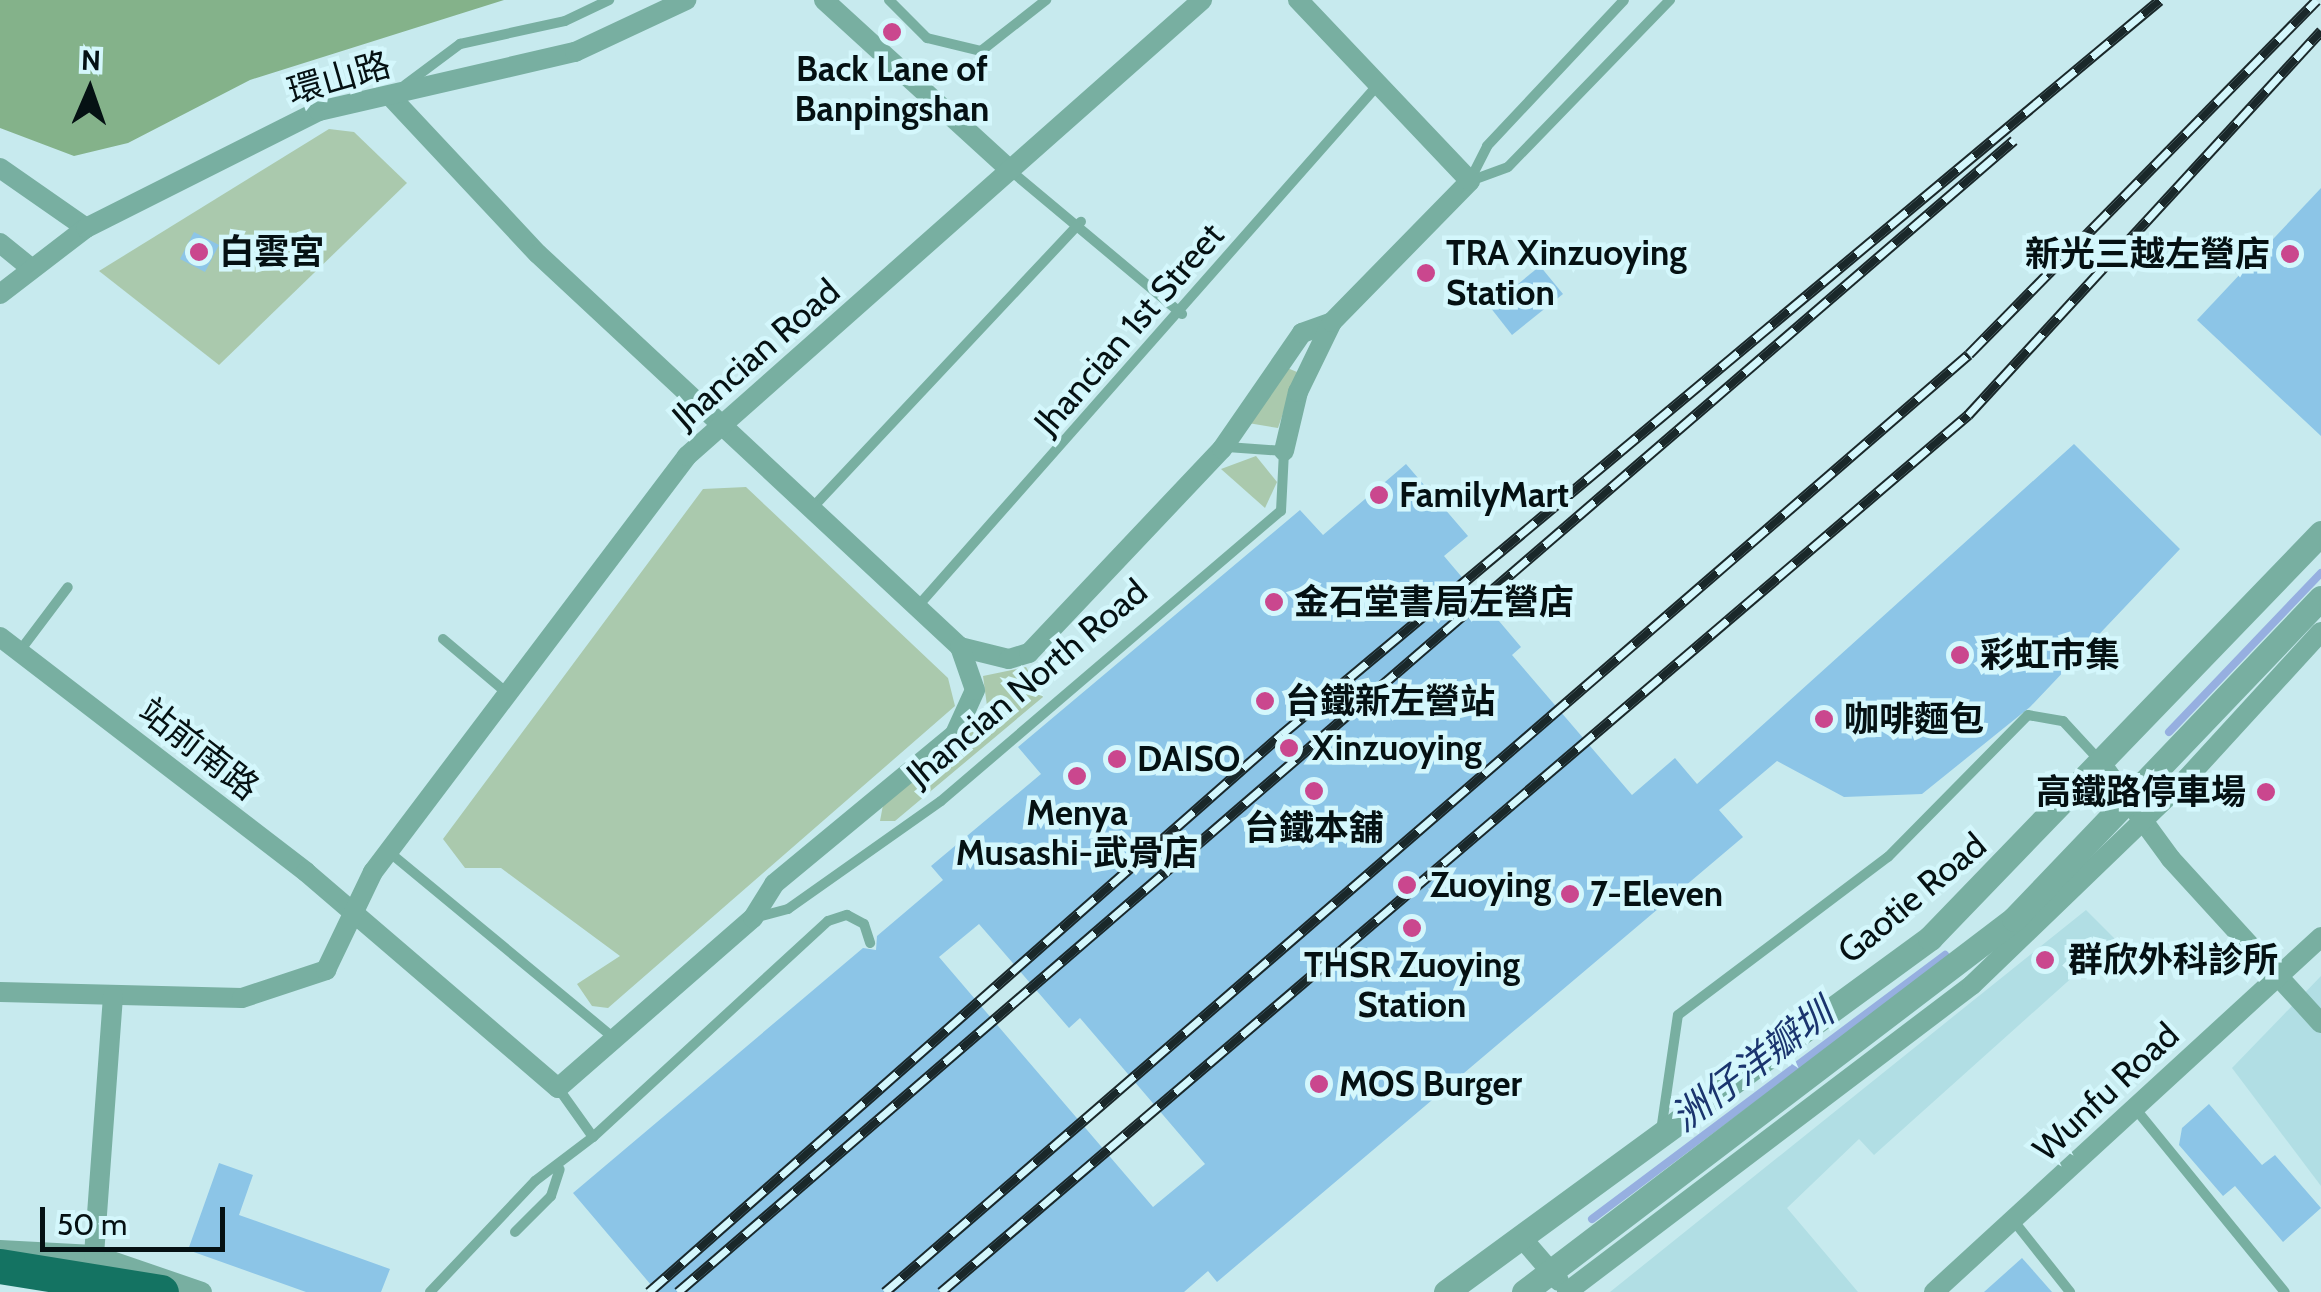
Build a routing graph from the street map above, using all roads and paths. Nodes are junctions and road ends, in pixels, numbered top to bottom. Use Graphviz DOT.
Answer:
graph roads {
  1 [pos="609,0"];
  2 [pos="686,0"];
  3 [pos="824,0"];
  4 [pos="890,0"];
  5 [pos="1046,0"];
  6 [pos="1202,0"];
  7 [pos="1298,0"];
  8 [pos="1624,0"];
  9 [pos="1670,0"];
  10 [pos="1376,86"];
  11 [pos="390,96"];
  12 [pos="0,168"];
  13 [pos="1011,171"];
  14 [pos="1470,181"];
  15 [pos="1081,222"];
  16 [pos="86,228"];
  17 [pos="0,243"];
  18 [pos="30,267"];
  19 [pos="0,294"];
  20 [pos="1182,314"];
  21 [pos="1332,322"];
  22 [pos="718,422"];
  23 [pos="1222,449"];
  24 [pos="1284,451"];
  25 [pos="814,506"];
  26 [pos="2321,533"];
  27 [pos="68,586"];
  28 [pos="2321,598"];
  29 [pos="918,606"];
  30 [pos="2321,632"];
  31 [pos="0,637"];
  32 [pos="443,639"];
  33 [pos="960,646"];
  34 [pos="19,652"];
  35 [pos="508,693"];
  36 [pos="2103,766"];
  37 [pos="2128,799"];
  38 [pos="2144,822"];
  39 [pos="389,852"];
  40 [pos="355,916"];
  41 [pos="752,918"];
  42 [pos="2321,937"];
  43 [pos="870,943"];
  44 [pos="2276,977"];
  45 [pos="0,992"];
  46 [pos="114,996"];
  47 [pos="2321,1023"];
  48 [pos="614,1037"];
  49 [pos="558,1088"];
  50 [pos="2138,1112"];
  51 [pos="1660,1132"];
  52 [pos="594,1137"];
  53 [pos="560,1169"];
  54 [pos="2013,1220"];
  55 [pos="515,1232"];
  56 [pos="1521,1237"];
  57 [pos="0,1250"];
  58 [pos="94,1255"];
  59 [pos="120,1262"];
  60 [pos="0,1266"];
  61 [pos="1564,1287"];
  62 [pos="114,1292"];
  63 [pos="162,1292"];
  64 [pos="202,1292"];
  65 [pos="430,1292"];
  66 [pos="1446,1292"];
  67 [pos="1524,1292"];
  68 [pos="1934,1292"];
  69 [pos="2070,1292"];
  70 [pos="2284,1292"];
  1 -- 11 [label="lane"];
  2 -- 11 [label="street, 環山路"];
  3 -- 13 [label="street"];
  4 -- 5 [label="lane"];
  6 -- 13 [label="street, Jhancian Road"];
  7 -- 10 [label="street"];
  8 -- 14 [label="lane"];
  9 -- 14 [label="lane"];
  10 -- 14 [label="street"];
  10 -- 20 [label="lane, Jhancian 1st Street"];
  11 -- 16 [label="street, 環山路"];
  11 -- 22 [label="street, Jhancian North Road"];
  12 -- 16 [label="street"];
  13 -- 15 [label="lane"];
  13 -- 22 [label="street, Jhancian Road"];
  14 -- 21 [label="street, Jhancian North Road"];
  15 -- 20 [label="lane"];
  15 -- 25 [label="lane"];
  16 -- 18 [label="street, 環山路"];
  17 -- 18 [label="street"];
  18 -- 19 [label="street, 環山路"];
  20 -- 29 [label="lane, Jhancian 1st Street"];
  21 -- 23 [label="street, Jhancian North Road"];
  21 -- 24 [label="street, Jhancian North Road"];
  22 -- 25 [label="street, Jhancian North Road"];
  22 -- 35 [label="street, Jhancian Road"];
  23 -- 24 [label="lane"];
  23 -- 33 [label="street, Jhancian North Road"];
  24 -- 41 [label="lane, Jhancian North Road"];
  25 -- 29 [label="street, Jhancian North Road"];
  26 -- 36 [label="street, Gaotie Road"];
  27 -- 34 [label="lane"];
  28 -- 37 [label="street"];
  29 -- 33 [label="street, Jhancian North Road"];
  30 -- 38 [label="street"];
  31 -- 34 [label="street, 站前南路"];
  32 -- 35 [label="lane"];
  33 -- 41 [label="street, Jhancian North Road"];
  34 -- 40 [label="street, 站前南路"];
  35 -- 39 [label="street, Jhancian Road"];
  36 -- 37 [label="street"];
  36 -- 51 [label="street, Gaotie Road"];
  36 -- 51 [label="lane"];
  37 -- 38 [label="street"];
  37 -- 61 [label="street"];
  38 -- 44 [label="street"];
  38 -- 61 [label="street"];
  39 -- 40 [label="street, Jhancian Road"];
  39 -- 48 [label="lane"];
  40 -- 46 [label="street, Jhancian Road"];
  40 -- 49 [label="street"];
  41 -- 48 [label="street, Jhancian North Road"];
  42 -- 44 [label="street, Wunfu Road"];
  43 -- 52 [label="lane"];
  44 -- 47 [label="street"];
  44 -- 50 [label="street, Wunfu Road"];
  45 -- 46 [label="street, Jhancian Road"];
  46 -- 58 [label="street"];
  48 -- 49 [label="street, Jhancian North Road"];
  49 -- 52 [label="lane"];
  50 -- 54 [label="street, Wunfu Road"];
  50 -- 70 [label="lane"];
  51 -- 56 [label="street, Gaotie Road"];
  52 -- 53 [label="lane"];
  53 -- 55 [label="lane"];
  53 -- 65 [label="lane"];
  54 -- 68 [label="street, Wunfu Road"];
  54 -- 69 [label="lane"];
  56 -- 61 [label="street"];
  56 -- 66 [label="street, Gaotie Road"];
  57 -- 58 [label="street"];
  58 -- 59 [label="street"];
  59 -- 62 [label="lane"];
  59 -- 64 [label="street"];
  60 -- 63 [label="highway, bridge"];
  61 -- 67 [label="street"];
}
